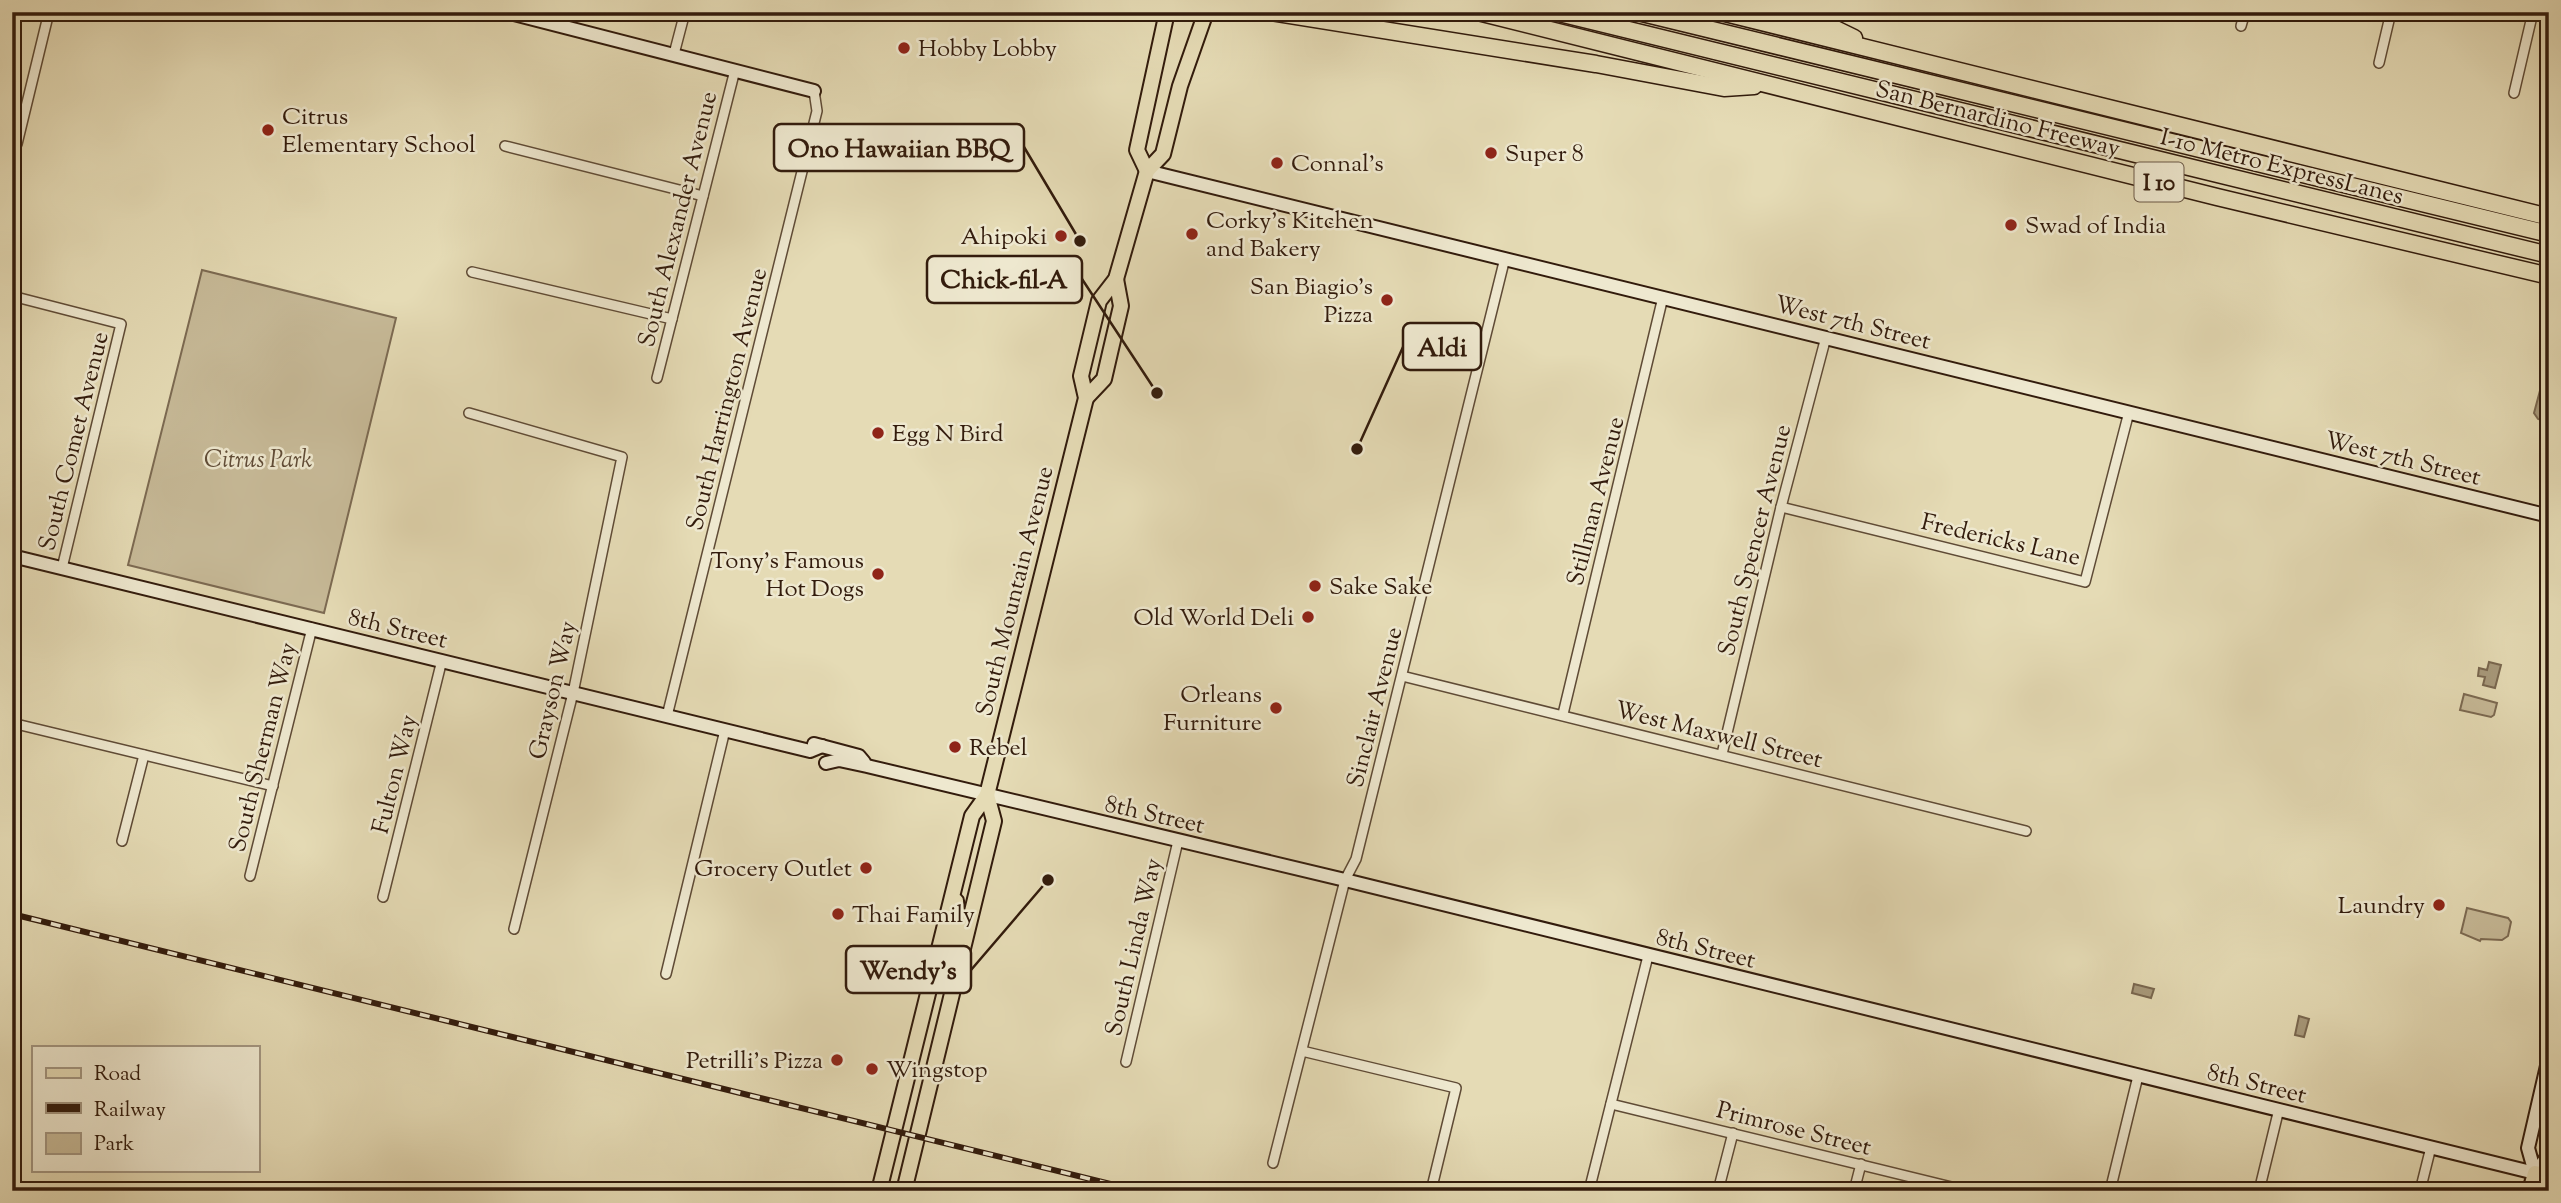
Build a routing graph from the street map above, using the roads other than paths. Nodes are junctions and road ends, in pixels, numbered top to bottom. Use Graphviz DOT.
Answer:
graph roads {
  1 [pos="49,12"];
  2 [pos="506,12"];
  3 [pos="685,12"];
  4 [pos="1167,12"];
  5 [pos="1206,12"];
  6 [pos="1270,12"];
  7 [pos="1478,12"];
  8 [pos="1555,12"];
  9 [pos="1638,12"];
  10 [pos="1662,12"];
  11 [pos="1721,12"];
  12 [pos="1783,12"];
  13 [pos="2245,12"];
  14 [pos="2391,12"];
  15 [pos="2533,12"];
  16 [pos="1523,24"];
  17 [pos="1687,24"];
  18 [pos="2241,26"];
  19 [pos="1658,40"];
  20 [pos="1884,53"];
  21 [pos="674,54"];
  22 [pos="2379,63"];
  23 [pos="735,70"];
  24 [pos="1771,85"];
  25 [pos="814,91"];
  26 [pos="2514,93"];
  27 [pos="17,144"];
  28 [pos="505,146"];
  29 [pos="1147,171"];
  30 [pos="703,196"];
  31 [pos="2549,217"];
  32 [pos="2549,234"];
  33 [pos="2549,255"];
  34 [pos="1504,258"];
  35 [pos="472,272"];
  36 [pos="2549,276"];
  37 [pos="1116,279"];
  38 [pos="12,296"];
  39 [pos="1663,297"];
  40 [pos="672,319"];
  41 [pos="1826,337"];
  42 [pos="657,378"];
  43 [pos="1086,398"];
  44 [pos="2129,412"];
  45 [pos="469,413"];
  46 [pos="1781,507"];
  47 [pos="2549,516"];
  48 [pos="12,556"];
  49 [pos="62,568"];
  50 [pos="312,628"];
  51 [pos="442,660"];
  52 [pos="1402,676"];
  53 [pos="573,693"];
  54 [pos="1563,714"];
  55 [pos="667,716"];
  56 [pos="12,724"];
  57 [pos="725,730"];
  58 [pos="773,742"];
  59 [pos="1722,754"];
  60 [pos="144,755"];
  61 [pos="867,766"];
  62 [pos="272,786"];
  63 [pos="987,795"];
  64 [pos="2026,831"];
  65 [pos="122,841"];
  66 [pos="1178,841"];
  67 [pos="250,876"];
  68 [pos="1345,880"];
  69 [pos="954,889"];
  70 [pos="383,897"];
  71 [pos="514,929"];
  72 [pos="1648,956"];
  73 [pos="960,957"];
  74 [pos="936,960"];
  75 [pos="666,974"];
  76 [pos="1301,1051"];
  77 [pos="2549,1057"];
  78 [pos="1126,1062"];
  79 [pos="2138,1076"];
  80 [pos="927,1100"];
  81 [pos="1611,1104"];
  82 [pos="2278,1109"];
  83 [pos="1733,1133"];
  84 [pos="2431,1147"];
  85 [pos="2549,1154"];
  86 [pos="887,1162"];
  87 [pos="1273,1163"];
  88 [pos="1860,1164"];
  89 [pos="2542,1174"];
  90 [pos="880,1191"];
  91 [pos="890,1191"];
  92 [pos="904,1191"];
  93 [pos="1431,1191"];
  94 [pos="1589,1191"];
  95 [pos="1718,1191"];
  96 [pos="1854,1191"];
  97 [pos="1969,1191"];
  98 [pos="2110,1191"];
  99 [pos="2259,1191"];
  100 [pos="2420,1191"];
  101 [pos="2530,1191"];
  1 -- 27 [label="street"];
  2 -- 21 [label="street"];
  3 -- 21 [label="street"];
  4 -- 29 [label="main road, South Mountain Avenue"];
  5 -- 29 [label="main road, South Mountain Avenue"];
  6 -- 24 [label="highway"];
  7 -- 16 [label="highway, San Bernardino Freeway / I 10"];
  8 -- 19 [label="highway, I-10 Metro ExpressLanes"];
  9 -- 17 [label="highway, I-10 Metro ExpressLanes"];
  10 -- 17 [label="highway"];
  11 -- 20 [label="highway, San Bernardino Freeway / I 10"];
  12 -- 20 [label="highway"];
  13 -- 18 [label="street"];
  14 -- 22 [label="street"];
  15 -- 26 [label="street"];
  16 -- 19 [label="highway"];
  16 -- 24 [label="highway, San Bernardino Freeway / I 10"];
  17 -- 32 [label="highway, I-10 Metro ExpressLanes"];
  19 -- 33 [label="highway, I-10 Metro ExpressLanes"];
  20 -- 31 [label="highway, San Bernardino Freeway / I 10"];
  21 -- 23 [label="street"];
  23 -- 25 [label="street"];
  23 -- 30 [label="street, South Alexander Avenue"];
  24 -- 36 [label="highway, San Bernardino Freeway / I 10"];
  25 -- 55 [label="street, South Harrington Avenue"];
  28 -- 30 [label="street"];
  29 -- 34 [label="street, West 7th Street"];
  29 -- 37 [label="main road, South Mountain Avenue"];
  30 -- 40 [label="street, South Alexander Avenue"];
  34 -- 39 [label="street, West 7th Street"];
  34 -- 52 [label="street, Sinclair Avenue"];
  35 -- 40 [label="street"];
  37 -- 43 [label="main road, South Mountain Avenue"];
  37 -- 43 [label="main road, South Mountain Avenue"];
  38 -- 49 [label="street, South Comet Avenue"];
  39 -- 41 [label="street, West 7th Street"];
  39 -- 54 [label="street, Stillman Avenue"];
  40 -- 42 [label="street, South Alexander Avenue"];
  41 -- 44 [label="street, West 7th Street"];
  41 -- 46 [label="street, South Spencer Avenue"];
  43 -- 63 [label="main road, South Mountain Avenue"];
  44 -- 46 [label="street, Fredericks Lane"];
  44 -- 47 [label="street, West 7th Street"];
  45 -- 53 [label="street, Grayson Way"];
  46 -- 59 [label="street, South Spencer Avenue"];
  48 -- 49 [label="street, 8th Street"];
  49 -- 50 [label="street, 8th Street"];
  50 -- 51 [label="street, 8th Street"];
  50 -- 62 [label="street, South Sherman Way"];
  51 -- 53 [label="street, 8th Street"];
  51 -- 70 [label="street, Fulton Way"];
  52 -- 54 [label="street, West Maxwell Street"];
  52 -- 68 [label="street, Sinclair Avenue"];
  53 -- 55 [label="street, 8th Street"];
  53 -- 71 [label="street, Grayson Way"];
  54 -- 59 [label="street, West Maxwell Street"];
  55 -- 57 [label="street, 8th Street"];
  56 -- 60 [label="street"];
  57 -- 58 [label="street, 8th Street"];
  57 -- 75 [label="street"];
  58 -- 61 [label="street, 8th Street"];
  58 -- 61 [label="street, 8th Street"];
  59 -- 64 [label="street, West Maxwell Street"];
  60 -- 62 [label="street"];
  60 -- 65 [label="street"];
  61 -- 63 [label="street, 8th Street"];
  62 -- 67 [label="street, South Sherman Way"];
  63 -- 66 [label="street, 8th Street"];
  63 -- 69 [label="main road, South Mountain Avenue"];
  63 -- 73 [label="main road, South Mountain Avenue"];
  66 -- 68 [label="street, 8th Street"];
  66 -- 78 [label="street, South Linda Way"];
  68 -- 72 [label="street, 8th Street"];
  68 -- 76 [label="street, Sinclair Avenue"];
  69 -- 73 [label="main road"];
  69 -- 74 [label="main road, South Mountain Avenue"];
  72 -- 79 [label="street, 8th Street"];
  72 -- 81 [label="street"];
  73 -- 80 [label="main road, South Mountain Avenue"];
  74 -- 80 [label="main road"];
  74 -- 86 [label="main road, South Mountain Avenue"];
  76 -- 87 [label="street, Sinclair Avenue"];
  76 -- 93 [label="street"];
  77 -- 89 [label="street"];
  79 -- 82 [label="street, 8th Street"];
  79 -- 98 [label="street"];
  80 -- 92 [label="main road, South Mountain Avenue"];
  81 -- 83 [label="street, Primrose Street"];
  81 -- 94 [label="street"];
  82 -- 84 [label="street, 8th Street"];
  82 -- 99 [label="street"];
  83 -- 88 [label="street, Primrose Street"];
  83 -- 95 [label="street"];
  84 -- 89 [label="street, 8th Street"];
  84 -- 100 [label="street"];
  85 -- 89 [label="street"];
  86 -- 90 [label="main road, South Mountain Avenue"];
  86 -- 91 [label="main road"];
  88 -- 96 [label="street"];
  88 -- 97 [label="street, Primrose Street"];
  89 -- 101 [label="main road"];
}
